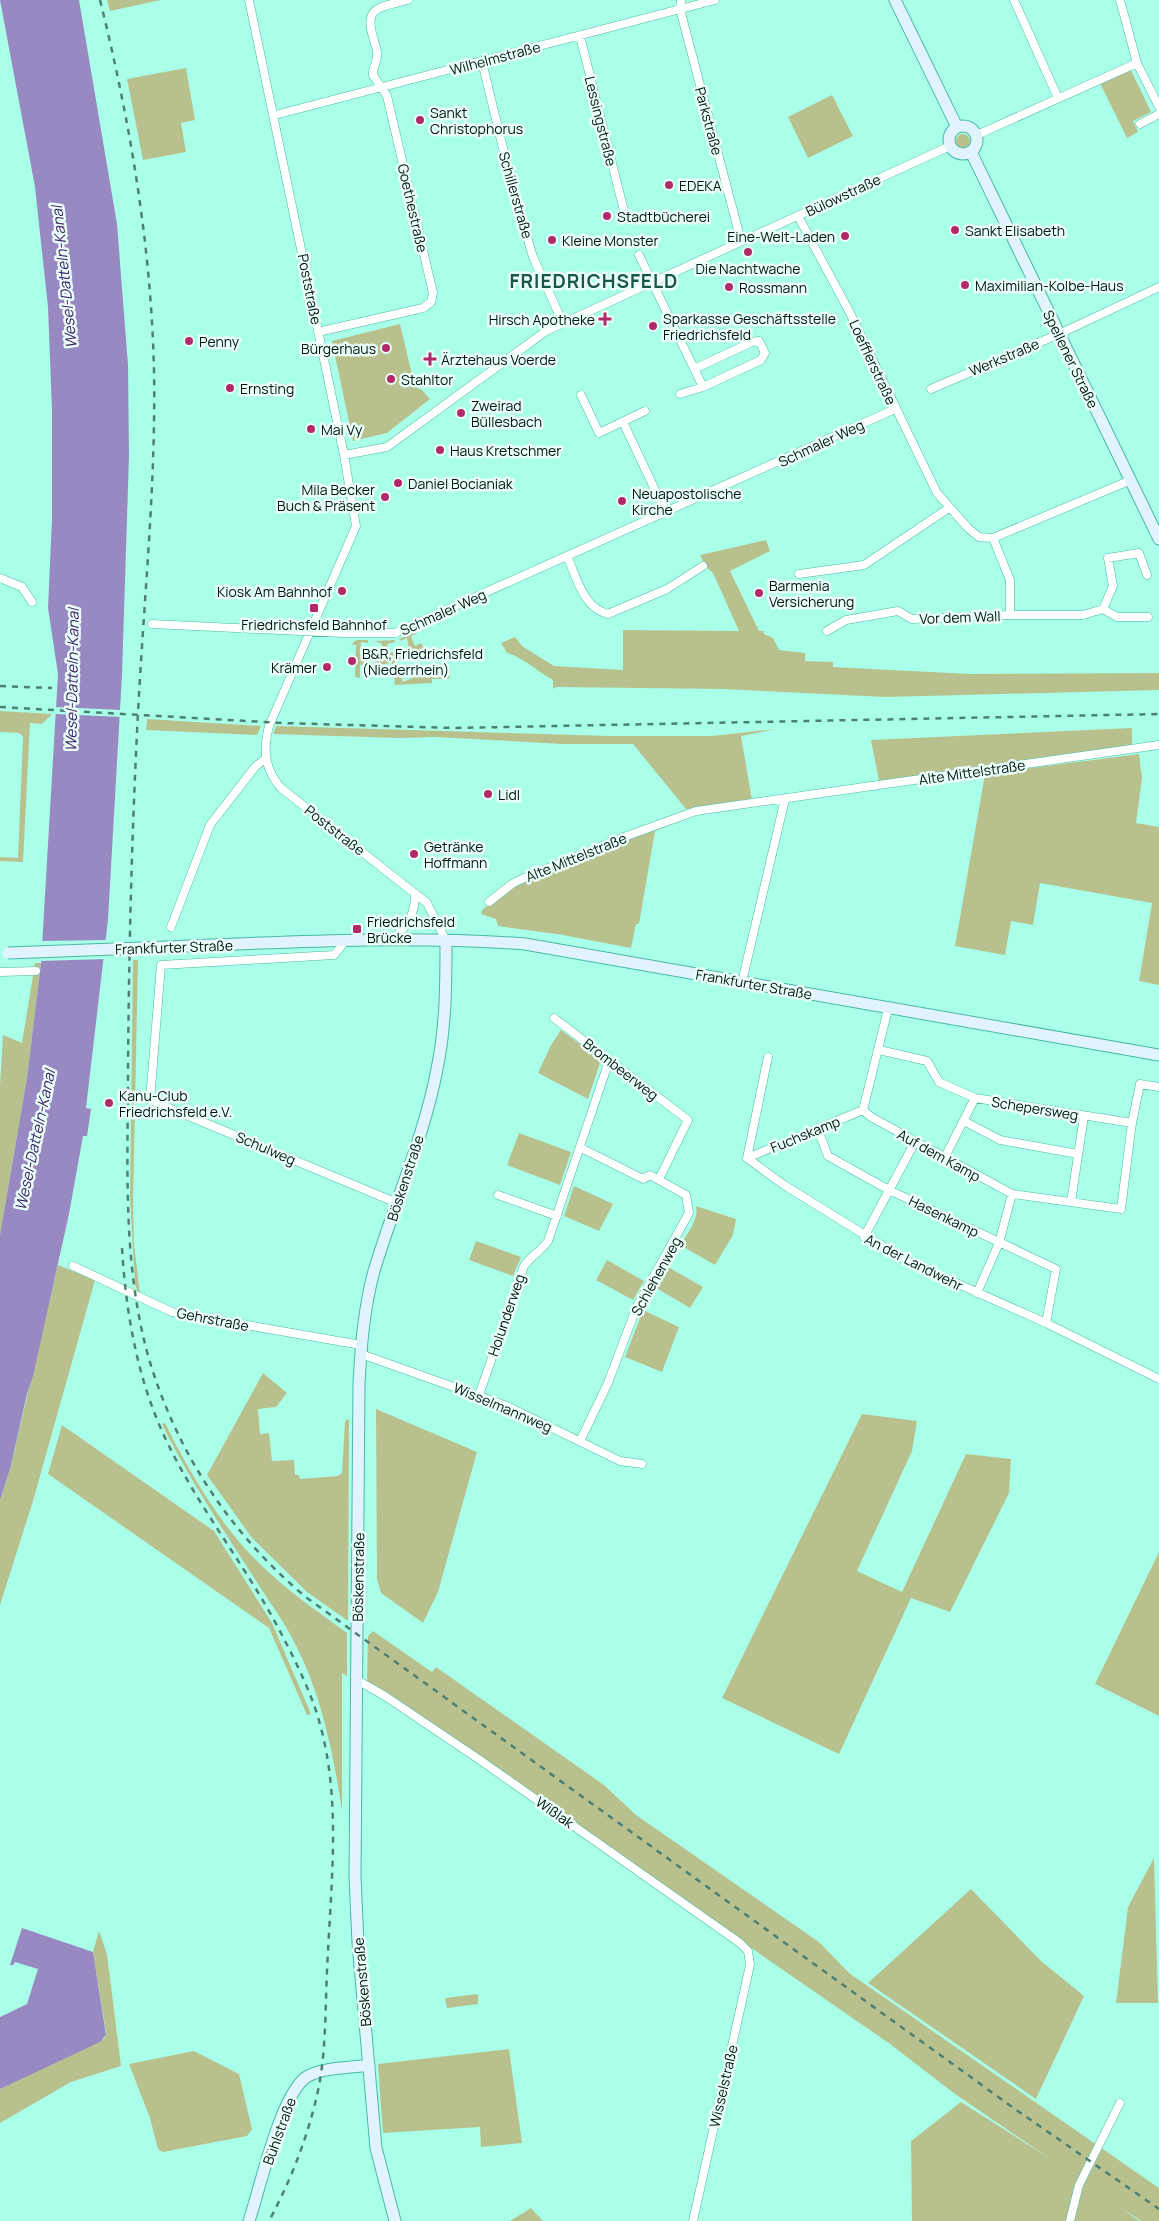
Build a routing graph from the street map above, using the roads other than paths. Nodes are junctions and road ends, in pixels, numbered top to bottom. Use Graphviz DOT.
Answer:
graph roads {
  1 [pos="249,0"];
  2 [pos="408,0"];
  3 [pos="681,0"];
  4 [pos="715,0"];
  5 [pos="895,0"];
  6 [pos="1014,0"];
  7 [pos="1120,0"];
  8 [pos="680,9"];
  9 [pos="580,36"];
  10 [pos="482,62"];
  11 [pos="1137,63"];
  12 [pos="382,88"];
  13 [pos="1058,98"];
  14 [pos="1159,107"];
  15 [pos="1159,114"];
  16 [pos="275,115"];
  17 [pos="1140,124"];
  18 [pos="957,127"];
  19 [pos="976,135"];
  20 [pos="950,146"];
  21 [pos="971,152"];
  22 [pos="623,207"];
  23 [pos="798,216"];
  24 [pos="741,241"];
  25 [pos="639,256"];
  26 [pos="651,283"];
  27 [pos="1159,287"];
  28 [pos="563,323"];
  29 [pos="318,332"];
  30 [pos="1058,334"];
  31 [pos="694,369"];
  32 [pos="703,387"];
  33 [pos="931,390"];
  34 [pos="680,394"];
  35 [pos="581,395"];
  36 [pos="895,409"];
  37 [pos="645,411"];
  38 [pos="623,422"];
  39 [pos="344,455"];
  40 [pos="1131,480"];
  41 [pos="949,508"];
  42 [pos="664,511"];
  43 [pos="993,538"];
  44 [pos="1159,539"];
  45 [pos="567,556"];
  46 [pos="703,566"];
  47 [pos="798,574"];
  48 [pos="1147,575"];
  49 [pos="0,578"];
  50 [pos="32,602"];
  51 [pos="1103,609"];
  52 [pos="1010,615"];
  53 [pos="1148,617"];
  54 [pos="152,624"];
  55 [pos="311,631"];
  56 [pos="827,632"];
  57 [pos="1159,745"];
  58 [pos="265,759"];
  59 [pos="785,799"];
  60 [pos="414,893"];
  61 [pos="489,902"];
  62 [pos="171,927"];
  63 [pos="347,939"];
  64 [pos="390,940"];
  65 [pos="446,941"];
  66 [pos="4,953"];
  67 [pos="161,965"];
  68 [pos="36,971"];
  69 [pos="0,972"];
  70 [pos="742,982"];
  71 [pos="888,1009"];
  72 [pos="554,1018"];
  73 [pos="878,1050"];
  74 [pos="1159,1055"];
  75 [pos="768,1056"];
  76 [pos="609,1061"];
  77 [pos="1159,1087"];
  78 [pos="975,1098"];
  79 [pos="863,1110"];
  80 [pos="1084,1116"];
  81 [pos="964,1121"];
  82 [pos="1132,1123"];
  83 [pos="818,1130"];
  84 [pos="915,1142"];
  85 [pos="581,1148"];
  86 [pos="1078,1154"];
  87 [pos="746,1158"];
  88 [pos="944,1159"];
  89 [pos="659,1179"];
  90 [pos="890,1190"];
  91 [pos="1012,1194"];
  92 [pos="498,1195"];
  93 [pos="1071,1202"];
  94 [pos="397,1203"];
  95 [pos="557,1216"];
  96 [pos="864,1237"];
  97 [pos="999,1243"];
  98 [pos="73,1266"];
  99 [pos="977,1293"];
  100 [pos="1046,1323"];
  101 [pos="361,1349"];
  102 [pos="1159,1379"];
  103 [pos="479,1395"];
  104 [pos="580,1441"];
  105 [pos="642,1464"];
  106 [pos="357,1680"];
  107 [pos="748,1951"];
  108 [pos="369,2065"];
  109 [pos="1120,2102"];
  110 [pos="249,2221"];
  111 [pos="395,2221"];
  112 [pos="693,2221"];
  113 [pos="1070,2221"];
  1 -- 16 [label="street, Poststraße"];
  2 -- 12 [label="street, Goethestraße"];
  3 -- 8 [label="street, Parkstraße"];
  4 -- 8 [label="street, Wilhelmstraße"];
  5 -- 18 [label="main road"];
  6 -- 13 [label="street"];
  7 -- 11 [label="street"];
  8 -- 9 [label="street, Wilhelmstraße"];
  8 -- 24 [label="street, Parkstraße"];
  9 -- 10 [label="street, Wilhelmstraße"];
  9 -- 22 [label="street, Lessingstraße"];
  10 -- 12 [label="street, Wilhelmstraße"];
  10 -- 28 [label="street, Schillerstraße"];
  11 -- 13 [label="street"];
  11 -- 14 [label="street"];
  12 -- 16 [label="street, Wilhelmstraße"];
  12 -- 29 [label="street, Goethestraße"];
  13 -- 19 [label="street"];
  15 -- 17 [label="street"];
  16 -- 29 [label="street, Poststraße"];
  18 -- 19 [label="main road"];
  18 -- 20 [label="main road"];
  19 -- 21 [label="main road"];
  20 -- 21 [label="main road"];
  20 -- 23 [label="street, Bülowstraße"];
  21 -- 30 [label="main road, Spellener Straße"];
  23 -- 24 [label="street, Bülowstraße"];
  23 -- 36 [label="street, Loefflerstraße"];
  24 -- 26 [label="street, Bülowstraße"];
  25 -- 26 [label="street"];
  26 -- 28 [label="street, Bülowstraße"];
  26 -- 31 [label="street"];
  27 -- 30 [label="street, Werkstraße"];
  28 -- 39 [label="street, Bülowstraße"];
  29 -- 39 [label="street, Poststraße"];
  30 -- 33 [label="street, Werkstraße"];
  30 -- 40 [label="main road, Spellener Straße"];
  31 -- 32 [label="street"];
  31 -- 32 [label="street"];
  32 -- 34 [label="street"];
  35 -- 38 [label="street"];
  36 -- 41 [label="street, Loefflerstraße"];
  36 -- 42 [label="street, Schmaler Weg"];
  37 -- 38 [label="street"];
  38 -- 42 [label="street"];
  39 -- 55 [label="street, Poststraße"];
  40 -- 43 [label="street"];
  40 -- 44 [label="main road, Spellener Straße"];
  41 -- 43 [label="street, Loefflerstraße"];
  41 -- 47 [label="street"];
  42 -- 45 [label="street, Schmaler Weg"];
  43 -- 52 [label="street, Vor dem Wall"];
  45 -- 46 [label="street"];
  45 -- 55 [label="street, Schmaler Weg"];
  48 -- 51 [label="street"];
  49 -- 50 [label="street"];
  51 -- 52 [label="street, Vor dem Wall"];
  51 -- 53 [label="street"];
  52 -- 56 [label="street, Vor dem Wall"];
  54 -- 55 [label="street"];
  55 -- 58 [label="street, Poststraße"];
  57 -- 59 [label="street, Alte Mittelstraße"];
  58 -- 60 [label="street, Poststraße"];
  58 -- 62 [label="street"];
  59 -- 61 [label="street, Alte Mittelstraße"];
  59 -- 70 [label="street"];
  60 -- 64 [label="street"];
  60 -- 65 [label="street, Poststraße"];
  63 -- 64 [label="main road, Frankfurter Straße"];
  63 -- 66 [label="main road, Frankfurter Straße, bridge"];
  63 -- 67 [label="street, Frankfurter Straße"];
  64 -- 65 [label="main road, Frankfurter Straße"];
  65 -- 70 [label="main road, Frankfurter Straße"];
  65 -- 94 [label="main road, Böskenstraße"];
  67 -- 94 [label="street, Schulweg"];
  68 -- 69 [label="street"];
  70 -- 71 [label="main road, Frankfurter Straße"];
  71 -- 73 [label="street"];
  71 -- 74 [label="main road, Frankfurter Straße"];
  72 -- 76 [label="street, Brombeerweg"];
  73 -- 78 [label="street"];
  73 -- 79 [label="street"];
  75 -- 87 [label="street"];
  76 -- 85 [label="street, Holunderweg"];
  76 -- 89 [label="street, Brombeerweg"];
  77 -- 82 [label="street"];
  78 -- 80 [label="street, Schepersweg"];
  78 -- 81 [label="street, Schepersweg"];
  79 -- 83 [label="street, Fuchskamp"];
  79 -- 84 [label="street, Auf dem Kamp"];
  80 -- 82 [label="street, Schepersweg"];
  80 -- 86 [label="street"];
  81 -- 86 [label="street"];
  81 -- 88 [label="street, Schepersweg"];
  82 -- 93 [label="street, Auf dem Kamp"];
  83 -- 87 [label="street, Fuchskamp"];
  83 -- 90 [label="street, Hasenkamp"];
  84 -- 88 [label="street, Auf dem Kamp"];
  84 -- 90 [label="street"];
  85 -- 89 [label="street, Schlehenweg"];
  85 -- 95 [label="street, Holunderweg"];
  86 -- 93 [label="street"];
  87 -- 96 [label="street, An der Landwehr"];
  88 -- 91 [label="street, Auf dem Kamp"];
  89 -- 104 [label="street, Schlehenweg"];
  90 -- 96 [label="street"];
  90 -- 97 [label="street, Hasenkamp"];
  91 -- 93 [label="street, Auf dem Kamp"];
  91 -- 97 [label="street"];
  92 -- 95 [label="street"];
  94 -- 101 [label="main road, Böskenstraße"];
  95 -- 103 [label="street, Holunderweg"];
  96 -- 99 [label="street, An der Landwehr"];
  97 -- 99 [label="street"];
  97 -- 100 [label="street, Hasenkamp"];
  98 -- 101 [label="street, Gehrstraße"];
  99 -- 100 [label="street, An der Landwehr"];
  100 -- 102 [label="street, An der Landwehr"];
  101 -- 103 [label="street, Wisselmannweg"];
  101 -- 106 [label="main road, Böskenstraße"];
  103 -- 104 [label="street, Wisselmannweg"];
  104 -- 105 [label="street, Wisselmannweg"];
  106 -- 107 [label="street, Wißlak"];
  106 -- 108 [label="main road, Böskenstraße"];
  107 -- 112 [label="street, Wisselstraße"];
  108 -- 110 [label="main road, Bühlstraße"];
  108 -- 111 [label="main road, Böskenstraße"];
  109 -- 113 [label="street"];
}
